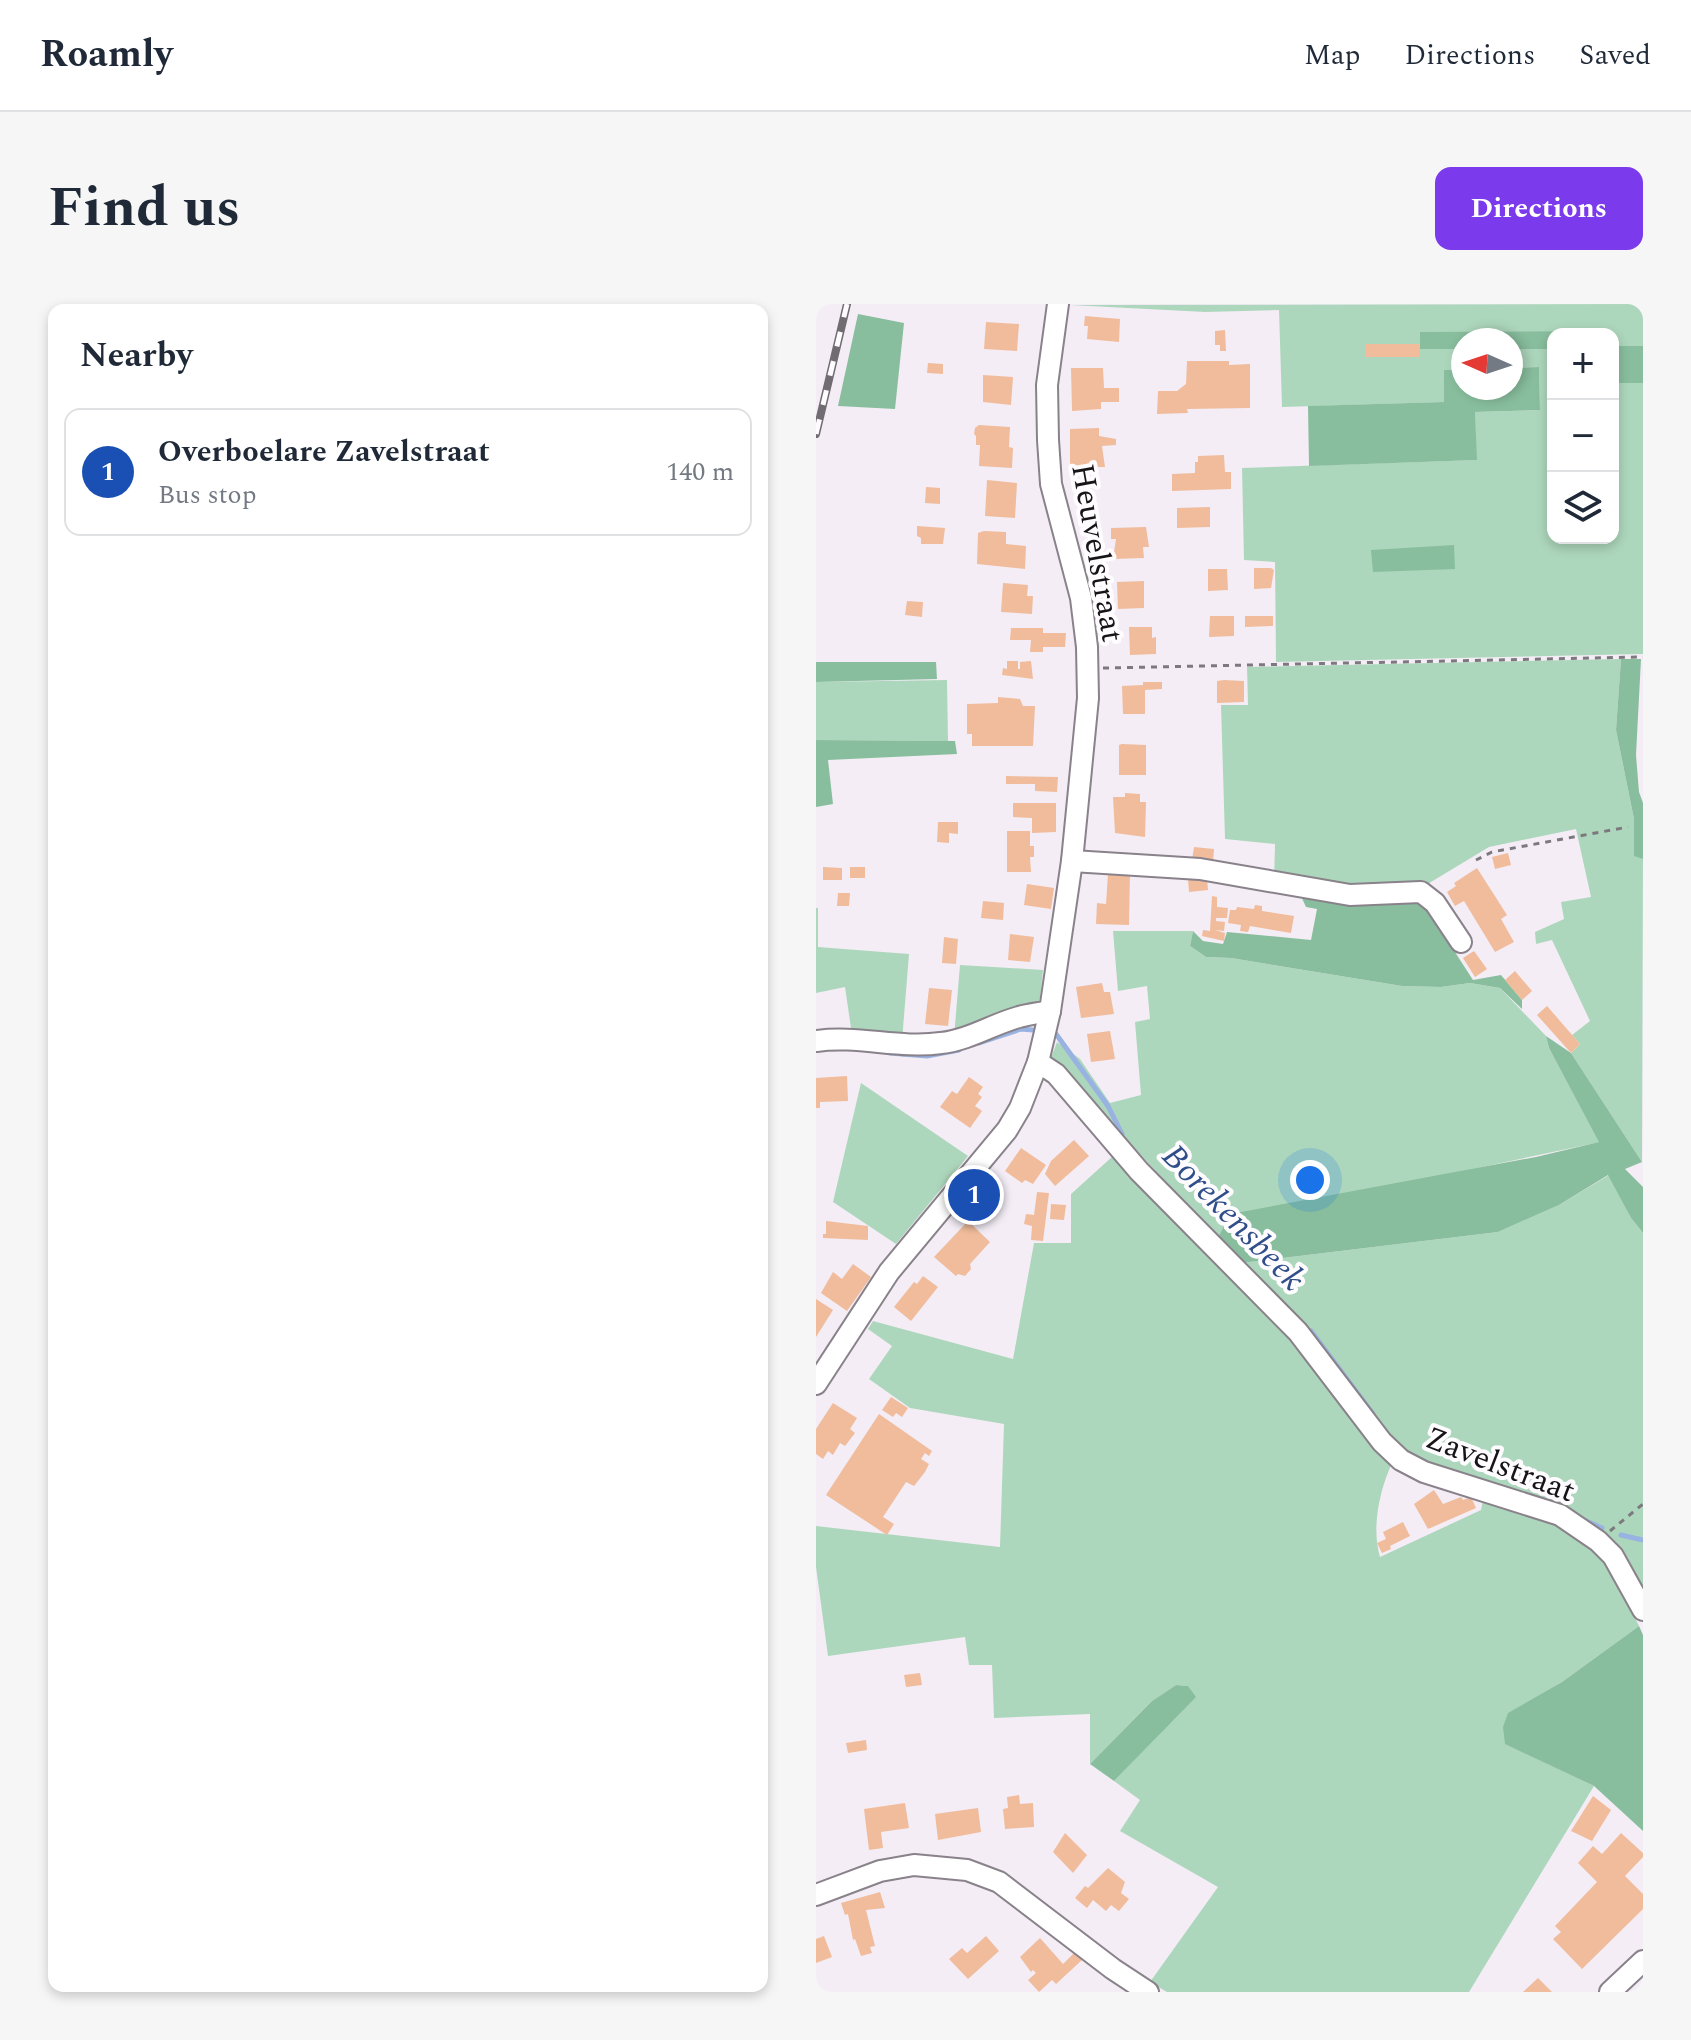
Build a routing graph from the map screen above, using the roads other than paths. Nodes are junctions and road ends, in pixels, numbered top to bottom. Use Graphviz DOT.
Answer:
graph roads {
  1 [pos="1058,304"];
  2 [pos="1072,861"];
  3 [pos="1461,942"];
  4 [pos="1048,1021"];
  5 [pos="816,1041"];
  6 [pos="1038,1062"];
  7 [pos="816,1384"];
  8 [pos="1643,1610"];
  9 [pos="816,1895"];
  10 [pos="1643,1961"];
  11 [pos="1148,1992"];
  12 [pos="1610,1992"];
  1 -- 2 [label="street, Heuvelstraat"];
  2 -- 3 [label="street"];
  2 -- 4 [label="street, Heuvelstraat"];
  4 -- 5 [label="street"];
  4 -- 6 [label="street, Heuvelstraat"];
  6 -- 7 [label="street, Heuvelstraat"];
  6 -- 8 [label="street, Zavelstraat"];
  9 -- 11 [label="street"];
  10 -- 12 [label="street"];
}
